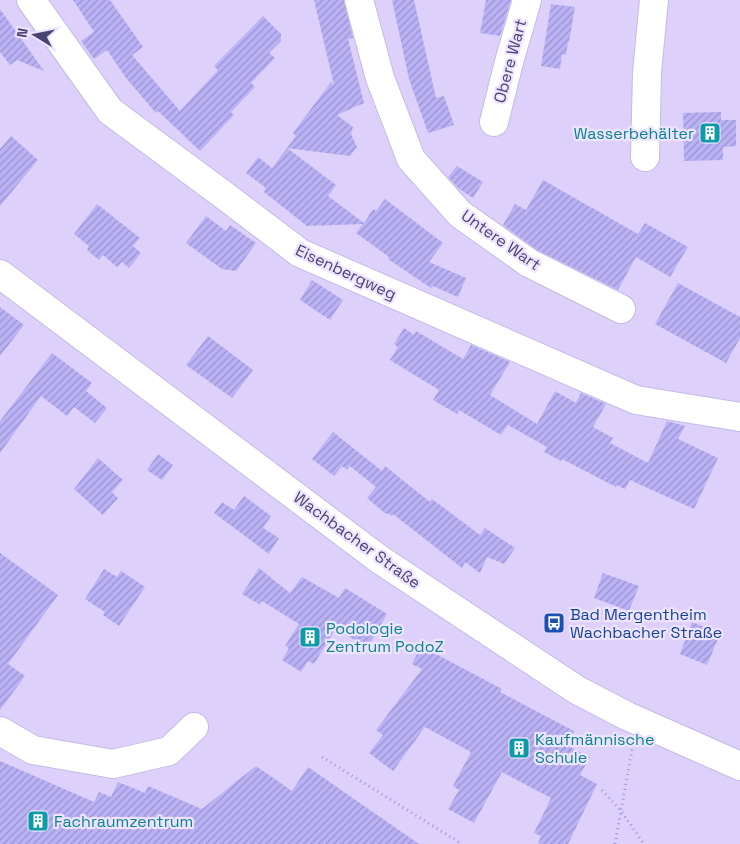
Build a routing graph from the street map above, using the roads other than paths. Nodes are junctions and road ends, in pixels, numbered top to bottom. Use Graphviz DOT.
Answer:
graph roads {
  1 [pos="31,0"];
  2 [pos="359,0"];
  3 [pos="527,0"];
  4 [pos="654,0"];
  5 [pos="494,122"];
  6 [pos="645,157"];
  7 [pos="0,274"];
  8 [pos="621,309"];
  9 [pos="740,417"];
  10 [pos="194,726"];
  11 [pos="0,732"];
  12 [pos="740,766"];
  1 -- 9 [label="street, Eisenbergweg"];
  2 -- 8 [label="street, Untere Wart"];
  3 -- 5 [label="street, Obere Wart"];
  4 -- 6 [label="street"];
  7 -- 12 [label="street, Wachbacher Straße"];
  10 -- 11 [label="street"];
}
